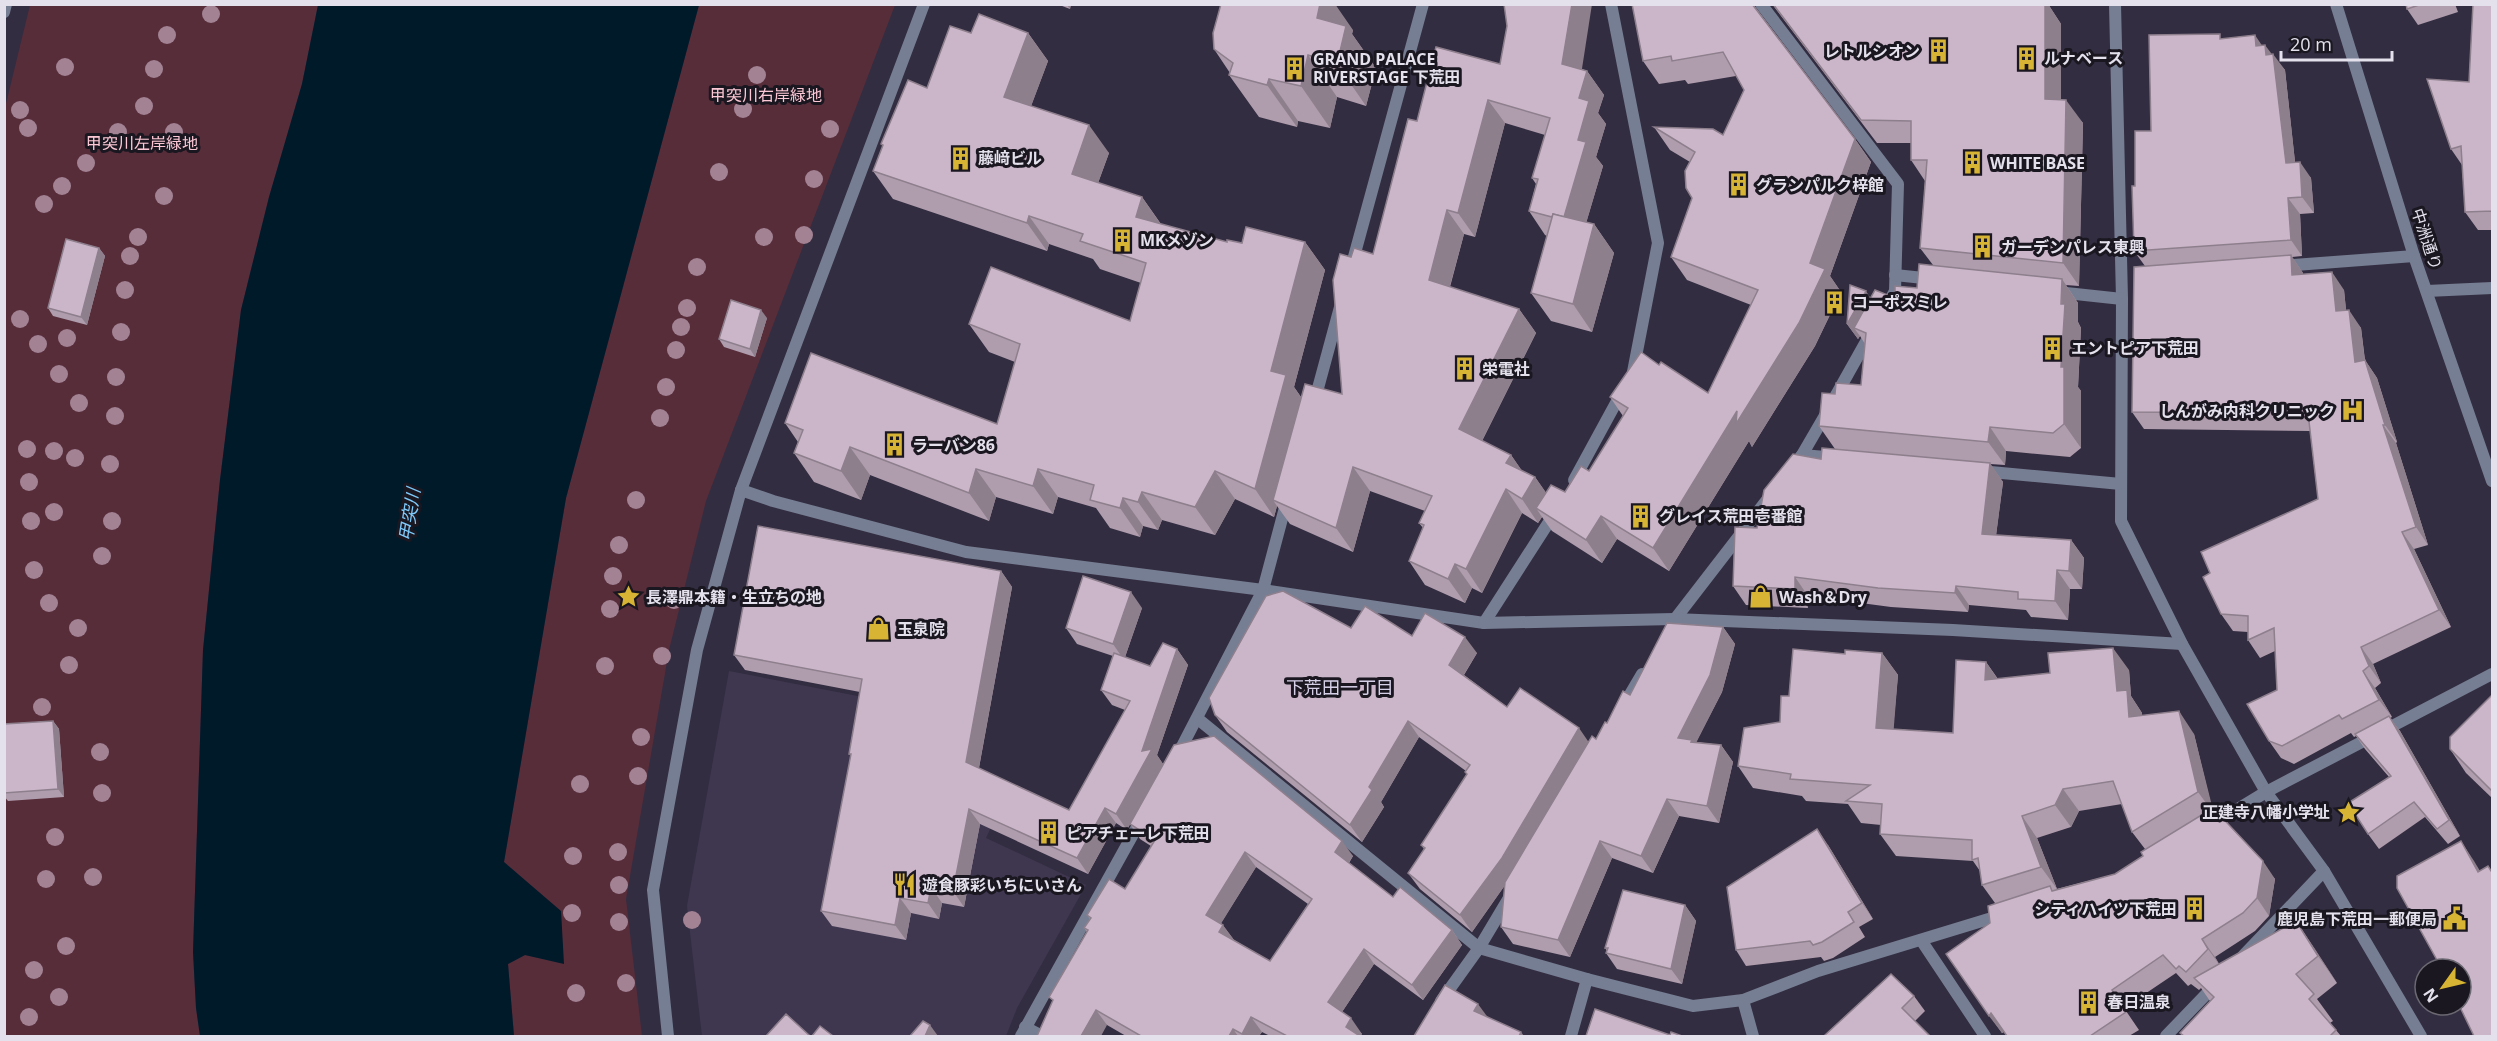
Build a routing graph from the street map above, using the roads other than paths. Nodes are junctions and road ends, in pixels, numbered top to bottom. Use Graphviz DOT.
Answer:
graph roads {
  1 [pos="6,4"];
  2 [pos="924,4"];
  3 [pos="1423,4"];
  4 [pos="1611,4"];
  5 [pos="1761,4"];
  6 [pos="2115,4"];
  7 [pos="2336,4"];
  8 [pos="4,12"];
  9 [pos="2414,256"];
  10 [pos="2271,266"];
  11 [pos="1895,275"];
  12 [pos="1940,280"];
  13 [pos="2493,288"];
  14 [pos="2043,290"];
  15 [pos="2427,291"];
  16 [pos="2122,298"];
  17 [pos="1310,417"];
  18 [pos="1803,455"];
  19 [pos="1850,459"];
  20 [pos="1968,470"];
  21 [pos="2493,481"];
  22 [pos="2121,484"];
  23 [pos="1291,486"];
  24 [pos="741,490"];
  25 [pos="1263,590"];
  26 [pos="1674,619"];
  27 [pos="1484,623"];
  28 [pos="1663,638"];
  29 [pos="2182,644"];
  30 [pos="1645,668"];
  31 [pos="2493,674"];
  32 [pos="1198,718"];
  33 [pos="1616,718"];
  34 [pos="1169,770"];
  35 [pos="2265,792"];
  36 [pos="1146,811"];
  37 [pos="2196,835"];
  38 [pos="2324,871"];
  39 [pos="1515,888"];
  40 [pos="2012,912"];
  41 [pos="1921,940"];
  42 [pos="1479,948"];
  43 [pos="1587,979"];
  44 [pos="1743,1000"];
  45 [pos="1435,1010"];
  46 [pos="1023,1032"];
  47 [pos="668,1036"];
  48 [pos="1042,1036"];
  49 [pos="1571,1036"];
  50 [pos="1753,1036"];
  51 [pos="1985,1036"];
  52 [pos="2166,1036"];
  53 [pos="2421,1036"];
  1 -- 8 [label="street"];
  2 -- 24 [label="street"];
  3 -- 17 [label="street"];
  4 -- 27 [label="street"];
  5 -- 11 [label="street"];
  6 -- 16 [label="street"];
  7 -- 9 [label="street, 中洲通り"];
  9 -- 10 [label="street"];
  9 -- 15 [label="street, 中洲通り"];
  11 -- 12 [label="street"];
  11 -- 18 [label="street"];
  13 -- 15 [label="street"];
  14 -- 16 [label="street"];
  15 -- 21 [label="street, 中洲通り"];
  16 -- 22 [label="street"];
  18 -- 19 [label="street"];
  18 -- 26 [label="street"];
  20 -- 22 [label="street"];
  22 -- 29 [label="street"];
  23 -- 25 [label="street"];
  24 -- 25 [label="street"];
  24 -- 47 [label="street"];
  25 -- 27 [label="street"];
  25 -- 32 [label="street"];
  26 -- 27 [label="street"];
  26 -- 28 [label="street"];
  26 -- 29 [label="street"];
  29 -- 35 [label="street"];
  30 -- 33 [label="street"];
  31 -- 35 [label="street"];
  32 -- 34 [label="street"];
  32 -- 42 [label="street"];
  35 -- 37 [label="street"];
  35 -- 38 [label="street"];
  36 -- 46 [label="street"];
  38 -- 52 [label="street"];
  38 -- 53 [label="street"];
  39 -- 42 [label="street"];
  40 -- 41 [label="street"];
  41 -- 44 [label="street"];
  41 -- 51 [label="street"];
  42 -- 43 [label="street"];
  42 -- 45 [label="street"];
  43 -- 44 [label="street"];
  43 -- 49 [label="street"];
  44 -- 50 [label="street"];
  46 -- 48 [label="street"];
}
